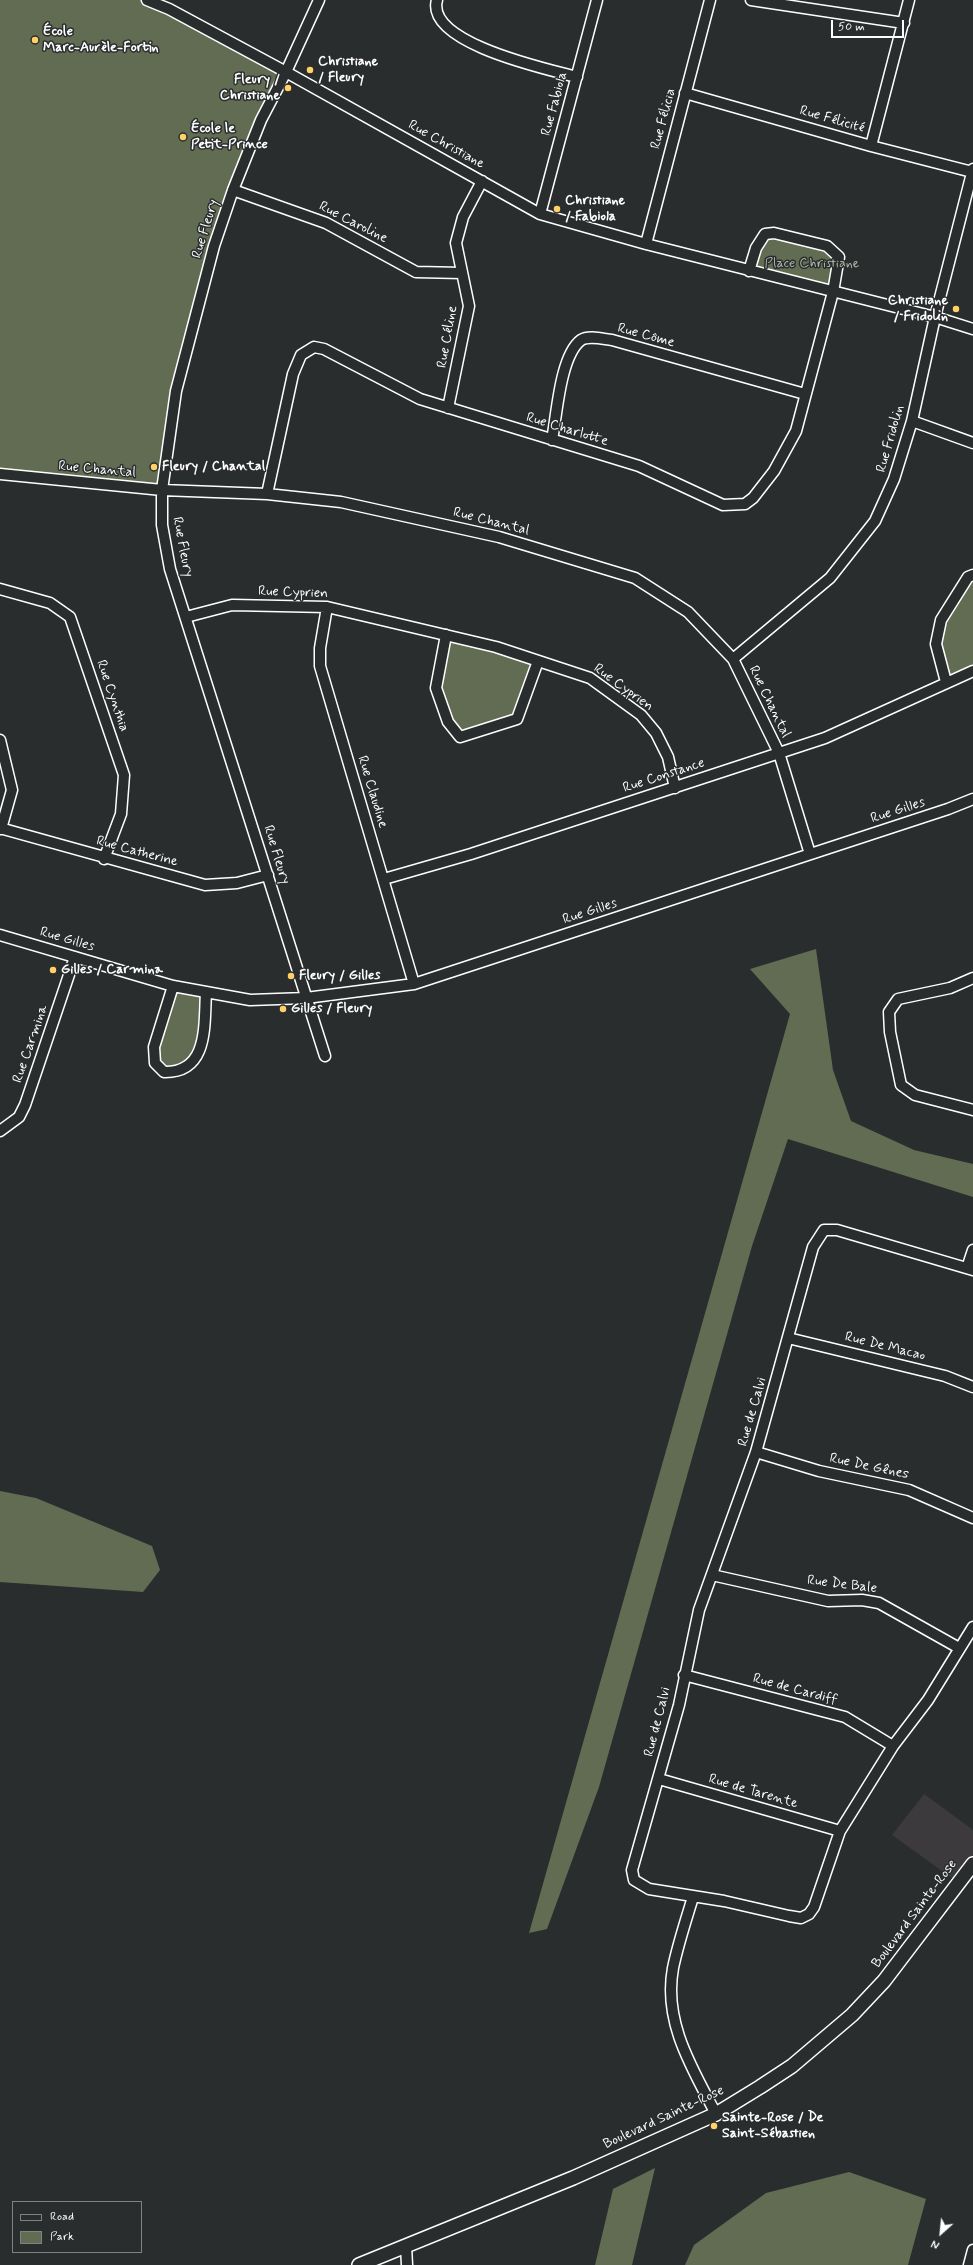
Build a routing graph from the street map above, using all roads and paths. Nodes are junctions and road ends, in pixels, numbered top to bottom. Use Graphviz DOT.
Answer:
graph roads {
  1 [pos="147,0"];
  2 [pos="319,0"];
  3 [pos="437,0"];
  4 [pos="597,0"];
  5 [pos="710,0"];
  6 [pos="751,0"];
  7 [pos="910,0"];
  8 [pos="904,23"];
  9 [pos="286,72"];
  10 [pos="577,77"];
  11 [pos="685,93"];
  12 [pos="872,146"];
  13 [pos="973,170"];
  14 [pos="482,181"];
  15 [pos="233,190"];
  16 [pos="540,214"];
  17 [pos="646,244"];
  18 [pos="749,271"];
  19 [pos="462,273"];
  20 [pos="833,292"];
  21 [pos="935,317"];
  22 [pos="973,329"];
  23 [pos="805,394"];
  24 [pos="448,408"];
  25 [pos="912,421"];
  26 [pos="552,440"];
  27 [pos="973,443"];
  28 [pos="0,474"];
  29 [pos="162,490"];
  30 [pos="267,494"];
  31 [pos="973,575"];
  32 [pos="0,589"];
  33 [pos="327,607"];
  34 [pos="186,617"];
  35 [pos="446,635"];
  36 [pos="733,659"];
  37 [pos="538,661"];
  38 [pos="973,671"];
  39 [pos="946,682"];
  40 [pos="0,740"];
  41 [pos="779,753"];
  42 [pos="675,788"];
  43 [pos="973,799"];
  44 [pos="0,829"];
  45 [pos="810,854"];
  46 [pos="104,859"];
  47 [pos="268,875"];
  48 [pos="384,878"];
  49 [pos="0,935"];
  50 [pos="75,957"];
  51 [pos="973,978"];
  52 [pos="414,984"];
  53 [pos="173,986"];
  54 [pos="206,992"];
  55 [pos="306,998"];
  56 [pos="324,1056"];
  57 [pos="973,1110"];
  58 [pos="0,1131"];
  59 [pos="973,1250"];
  60 [pos="970,1269"];
  61 [pos="788,1338"];
  62 [pos="973,1387"];
  63 [pos="756,1452"];
  64 [pos="973,1518"];
  65 [pos="712,1575"];
  66 [pos="973,1628"];
  67 [pos="959,1648"];
  68 [pos="684,1675"];
  69 [pos="893,1746"];
  70 [pos="659,1779"];
  71 [pos="840,1831"];
  72 [pos="973,1864"];
  73 [pos="693,1897"];
  74 [pos="716,2114"];
  75 [pos="406,2246"];
  76 [pos="973,2250"];
  77 [pos="359,2265"];
  78 [pos="407,2265"];
  79 [pos="970,2265"];
  1 -- 9 [label="street, Rue Christiane"];
  2 -- 9 [label="street, Rue Fleury"];
  3 -- 10 [label="street"];
  4 -- 10 [label="street, Rue Fabiola"];
  5 -- 11 [label="street, Rue Félicia"];
  6 -- 8 [label="street"];
  7 -- 8 [label="street"];
  8 -- 12 [label="street"];
  9 -- 14 [label="street, Rue Christiane"];
  9 -- 15 [label="street, Rue Fleury"];
  10 -- 16 [label="street, Rue Fabiola"];
  11 -- 12 [label="street, Rue Félicité"];
  11 -- 17 [label="street, Rue Félicia"];
  12 -- 13 [label="street, Rue Félicité"];
  13 -- 21 [label="street, Rue Fridolin"];
  14 -- 16 [label="street, Rue Christiane"];
  14 -- 19 [label="street, Rue Céline"];
  15 -- 19 [label="street, Rue Caroline"];
  15 -- 29 [label="street, Rue Fleury"];
  16 -- 17 [label="street, Rue Christiane"];
  17 -- 18 [label="street, Rue Christiane"];
  18 -- 20 [label="street, Rue Christiane"];
  18 -- 20 [label="street"];
  19 -- 24 [label="street, Rue Céline"];
  20 -- 21 [label="street, Rue Christiane"];
  20 -- 23 [label="street, Rue Charlotte"];
  21 -- 22 [label="street, Rue Christiane"];
  21 -- 25 [label="street, Rue Fridolin"];
  23 -- 26 [label="street, Rue Charlotte"];
  23 -- 26 [label="street, Rue Côme"];
  24 -- 26 [label="street, Rue Charlotte"];
  24 -- 30 [label="street, Rue Charlotte"];
  25 -- 27 [label="street"];
  25 -- 36 [label="street, Rue Fridolin"];
  28 -- 29 [label="street, Rue Chantal"];
  29 -- 30 [label="street, Rue Chantal"];
  29 -- 34 [label="street, Rue Fleury"];
  30 -- 36 [label="street, Rue Chantal"];
  31 -- 39 [label="street"];
  32 -- 46 [label="street, Rue Cynthia"];
  33 -- 34 [label="street, Rue Cyprien"];
  33 -- 35 [label="street, Rue Cyprien"];
  33 -- 48 [label="street, Rue Claudine"];
  34 -- 47 [label="street, Rue Fleury"];
  35 -- 37 [label="street, Rue Cyprien"];
  35 -- 37 [label="street"];
  36 -- 41 [label="street, Rue Chantal"];
  37 -- 42 [label="street, Rue Cyprien"];
  38 -- 39 [label="street, Rue Constance"];
  39 -- 41 [label="street, Rue Constance"];
  40 -- 44 [label="street"];
  41 -- 42 [label="street, Rue Constance"];
  41 -- 45 [label="street, Rue Chantal"];
  42 -- 48 [label="street, Rue Constance"];
  43 -- 45 [label="street, Rue Gilles"];
  44 -- 46 [label="street, Rue Catherine"];
  45 -- 52 [label="street, Rue Gilles"];
  46 -- 47 [label="street, Rue Catherine"];
  47 -- 55 [label="street, Rue Fleury"];
  48 -- 52 [label="street, Rue Claudine"];
  49 -- 50 [label="street, Rue Gilles"];
  50 -- 53 [label="street, Rue Gilles"];
  50 -- 58 [label="street, Rue Carmina"];
  51 -- 57 [label="street"];
  52 -- 55 [label="street, Rue Gilles"];
  53 -- 54 [label="street, Rue Gilles"];
  53 -- 54 [label="street"];
  54 -- 55 [label="street, Rue Gilles"];
  55 -- 56 [label="street, Rue Fleury"];
  59 -- 60 [label="street"];
  60 -- 61 [label="street, Rue de Calvi"];
  61 -- 62 [label="street, Rue De Macao"];
  61 -- 63 [label="street, Rue de Calvi"];
  63 -- 64 [label="street, Rue De Gênes"];
  63 -- 65 [label="street, Rue de Calvi"];
  65 -- 67 [label="street, Rue De Bale"];
  65 -- 68 [label="street, Rue de Calvi"];
  66 -- 67 [label="street, Rue de Calvi"];
  67 -- 69 [label="street, Rue de Calvi"];
  68 -- 69 [label="street, Rue de Cardiff"];
  68 -- 70 [label="street, Rue de Calvi"];
  69 -- 71 [label="street, Rue de Calvi"];
  70 -- 71 [label="street, Rue de Tarente"];
  70 -- 73 [label="street, Rue de Calvi"];
  71 -- 73 [label="street, Rue de Calvi"];
  72 -- 74 [label="street, Boulevard Sainte-Rose"];
  73 -- 74 [label="street"];
  74 -- 75 [label="street, Boulevard Sainte-Rose"];
  75 -- 77 [label="street, Boulevard Sainte-Rose"];
  75 -- 78 [label="street"];
  76 -- 79 [label="street"];
}
